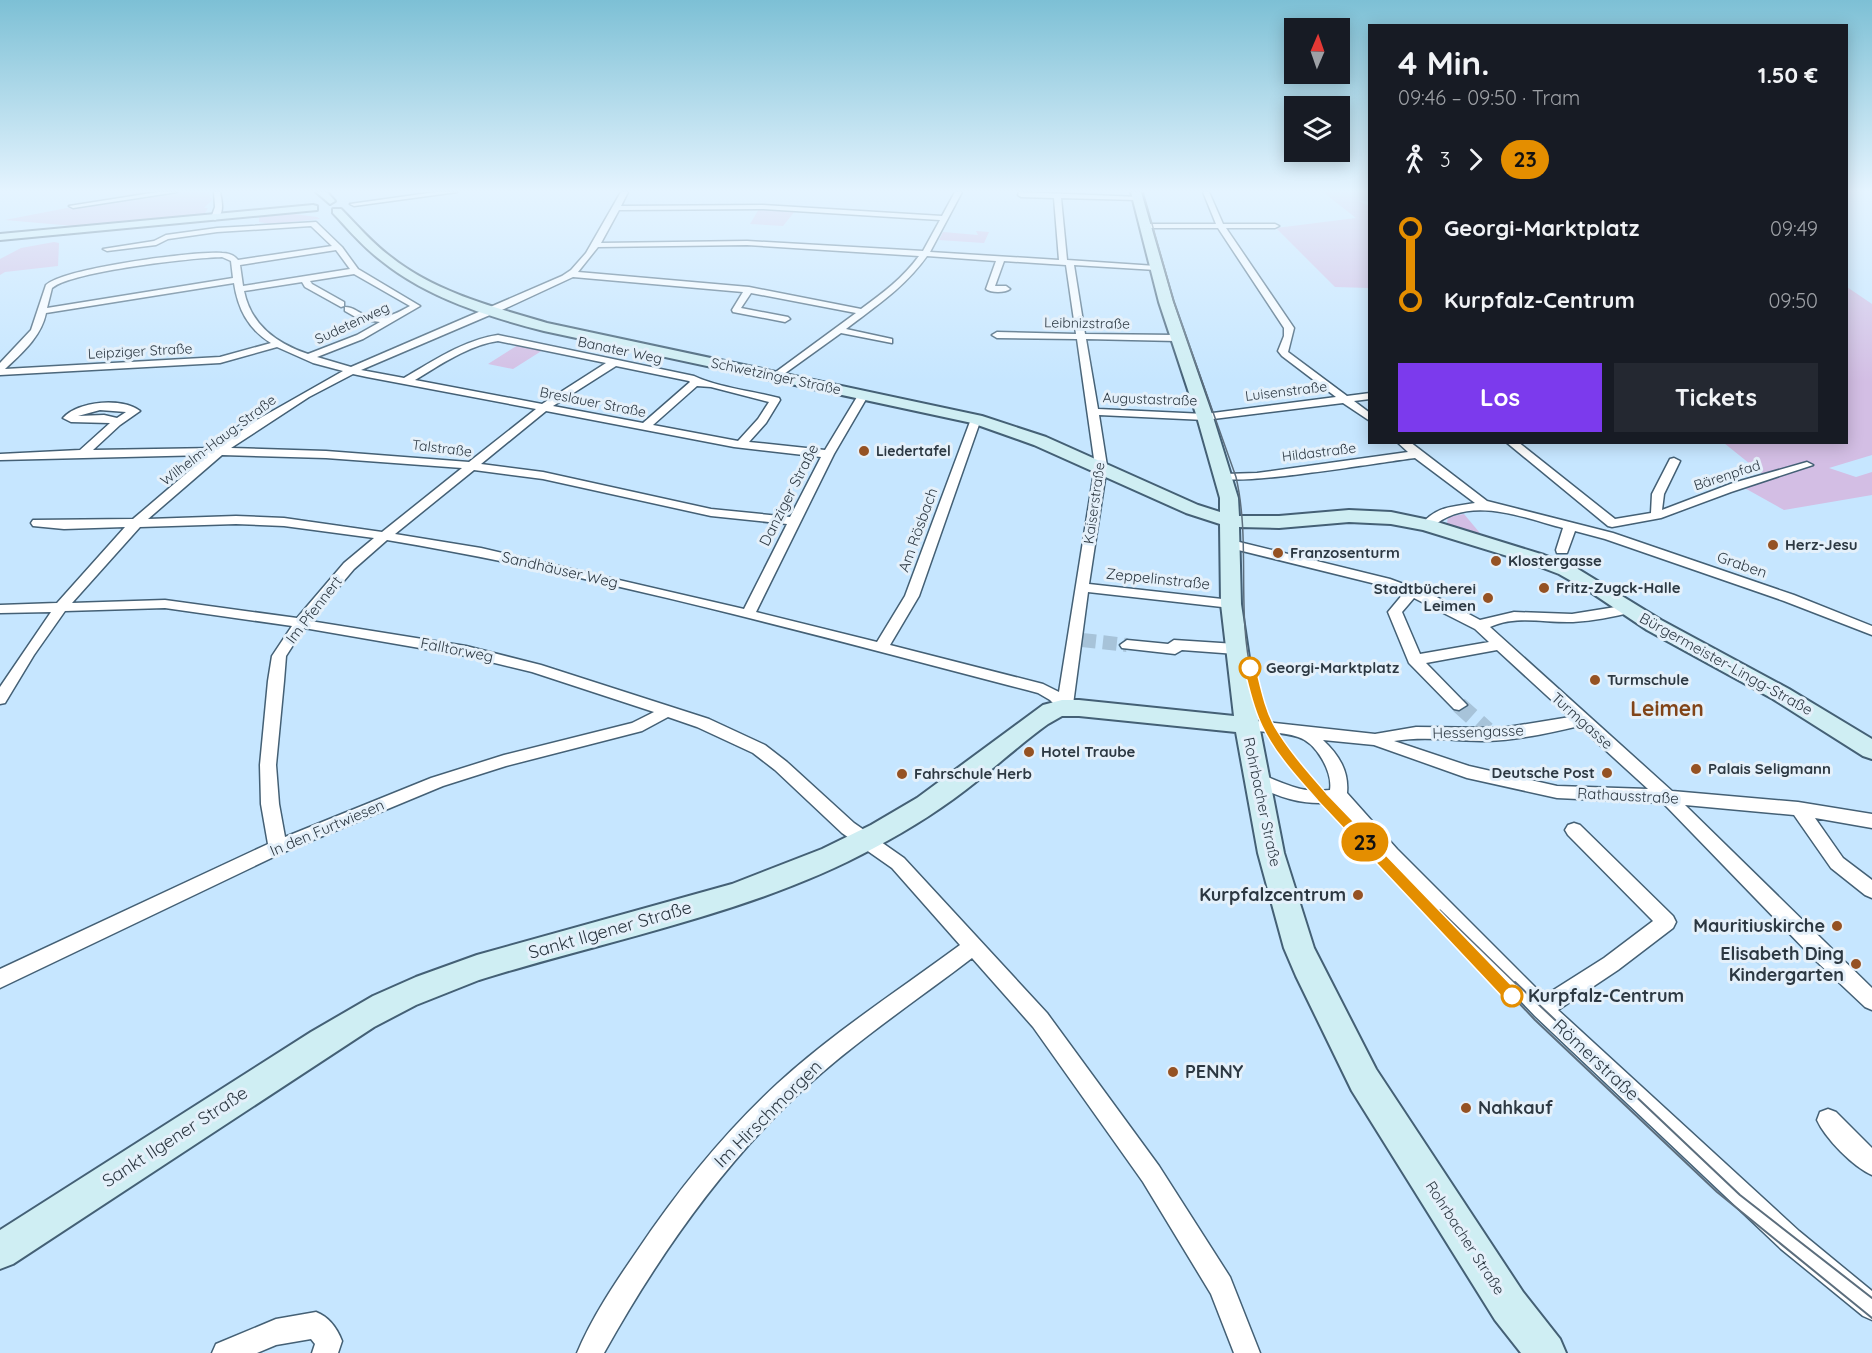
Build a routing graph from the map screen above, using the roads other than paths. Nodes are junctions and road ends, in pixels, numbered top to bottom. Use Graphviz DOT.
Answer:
graph roads {
  1 [pos="155,255"];
  2 [pos="213,255"];
  3 [pos="215,255"];
  4 [pos="289,255"];
  5 [pos="343,255"];
  6 [pos="383,255"];
  7 [pos="587,255"];
  8 [pos="923,255"];
  9 [pos="942,255"];
  10 [pos="1065,255"];
  11 [pos="1152,255"];
  12 [pos="1240,255"];
  13 [pos="1001,259"];
  14 [pos="154,262"];
  15 [pos="236,263"];
  16 [pos="1066,263"];
  17 [pos="1156,268"];
  18 [pos="355,271"];
  19 [pos="572,274"];
  20 [pos="45,276"];
  21 [pos="305,278"];
  22 [pos="52,284"];
  23 [pos="239,284"];
  24 [pos="1006,289"];
  25 [pos="749,290"];
  26 [pos="42,311"];
  27 [pos="493,311"];
  28 [pos="862,312"];
  29 [pos="785,319"];
  30 [pos="390,321"];
  31 [pos="839,330"];
  32 [pos="997,335"];
  33 [pos="1081,336"];
  34 [pos="1176,338"];
  35 [pos="890,341"];
  36 [pos="279,344"];
  37 [pos="309,357"];
  38 [pos="613,363"];
  39 [pos="0,370"];
  40 [pos="354,370"];
  41 [pos="777,376"];
  42 [pos="406,381"];
  43 [pos="695,383"];
  44 [pos="864,394"];
  45 [pos="1368,396"];
  46 [pos="1344,399"];
  47 [pos="545,408"];
  48 [pos="1093,412"];
  49 [pos="1205,417"];
  50 [pos="1368,417"];
  51 [pos="976,419"];
  52 [pos="116,423"];
  53 [pos="645,427"];
  54 [pos="1404,444"];
  55 [pos="1513,444"];
  56 [pos="741,445"];
  57 [pos="222,452"];
  58 [pos="828,454"];
  59 [pos="1417,454"];
  60 [pos="81,455"];
  61 [pos="0,458"];
  62 [pos="1674,461"];
  63 [pos="1807,465"];
  64 [pos="472,466"];
  65 [pos="1101,466"];
  66 [pos="1224,477"];
  67 [pos="1486,505"];
  68 [pos="1657,514"];
  69 [pos="794,521"];
  70 [pos="1231,521"];
  71 [pos="139,522"];
  72 [pos="37,523"];
  73 [pos="1612,523"];
  74 [pos="1427,525"];
  75 [pos="1570,526"];
  76 [pos="1601,533"];
  77 [pos="383,537"];
  78 [pos="1231,544"];
  79 [pos="1562,550"];
  80 [pos="1082,587"];
  81 [pos="1412,592"];
  82 [pos="1231,604"];
  83 [pos="61,606"];
  84 [pos="0,609"];
  85 [pos="1628,609"];
  86 [pos="748,614"];
  87 [pos="300,624"];
  88 [pos="1480,626"];
  89 [pos="1872,631"];
  90 [pos="1127,645"];
  91 [pos="1499,645"];
  92 [pos="881,648"];
  93 [pos="1236,650"];
  94 [pos="1414,660"];
  95 [pos="0,699"];
  96 [pos="1460,705"];
  97 [pos="1067,708"];
  98 [pos="666,711"];
  99 [pos="1581,720"];
  100 [pos="1246,725"];
  101 [pos="1303,731"];
  102 [pos="1375,740"];
  103 [pos="1872,750"];
  104 [pos="1256,779"];
  105 [pos="1338,795"];
  106 [pos="1667,797"];
  107 [pos="1798,808"];
  108 [pos="1872,821"];
  109 [pos="1574,830"];
  110 [pos="868,839"];
  111 [pos="278,848"];
  112 [pos="1872,890"];
  113 [pos="972,947"];
  114 [pos="0,979"];
  115 [pos="1872,1001"];
  116 [pos="1536,1002"];
  117 [pos="1828,1120"];
  118 [pos="1872,1163"];
  119 [pos="0,1251"];
  120 [pos="1872,1307"];
  121 [pos="225,1353"];
  122 [pos="325,1353"];
  123 [pos="590,1353"];
  124 [pos="1247,1353"];
  125 [pos="1545,1353"];
  1 -- 14 [label="street"];
  2 -- 14 [label="street"];
  3 -- 15 [label="street"];
  4 -- 15 [label="street"];
  5 -- 18 [label="street, Sudetenweg"];
  6 -- 27 [label="main road, Schwetzinger Straße"];
  7 -- 19 [label="street"];
  8 -- 28 [label="street"];
  9 -- 13 [label="street"];
  10 -- 16 [label="street, Kaiserstraße"];
  11 -- 17 [label="main road, Rohrbacher Straße"];
  12 -- 46 [label="street"];
  13 -- 16 [label="street"];
  13 -- 24 [label="street"];
  14 -- 22 [label="street"];
  15 -- 23 [label="street, Breslauer Straße"];
  16 -- 17 [label="street"];
  16 -- 33 [label="street, Kaiserstraße"];
  17 -- 34 [label="main road, Rohrbacher Straße"];
  18 -- 21 [label="street"];
  18 -- 30 [label="street, Sudetenweg"];
  19 -- 25 [label="street"];
  19 -- 27 [label="street, Wilhelm-Haug-Straße"];
  20 -- 22 [label="street"];
  21 -- 23 [label="street"];
  21 -- 30 [label="street"];
  22 -- 26 [label="street"];
  23 -- 26 [label="street"];
  23 -- 36 [label="street, Breslauer Straße"];
  25 -- 28 [label="street"];
  25 -- 29 [label="street"];
  26 -- 39 [label="street"];
  27 -- 40 [label="street, Wilhelm-Haug-Straße"];
  27 -- 41 [label="main road, Schwetzinger Straße"];
  28 -- 31 [label="street"];
  30 -- 37 [label="street, Sudetenweg"];
  31 -- 35 [label="street"];
  31 -- 41 [label="street"];
  32 -- 33 [label="street, Leibnizstraße"];
  33 -- 34 [label="street, Leibnizstraße"];
  33 -- 48 [label="street, Kaiserstraße"];
  34 -- 49 [label="main road, Rohrbacher Straße"];
  36 -- 37 [label="street, Breslauer Straße"];
  36 -- 39 [label="street, Leipziger Straße"];
  37 -- 40 [label="street, Breslauer Straße"];
  38 -- 42 [label="street, Banater Weg"];
  38 -- 43 [label="street, Banater Weg"];
  38 -- 47 [label="street, Im Pfennert"];
  40 -- 42 [label="street, Breslauer Straße"];
  40 -- 57 [label="street, Wilhelm-Haug-Straße"];
  41 -- 44 [label="main road, Schwetzinger Straße"];
  42 -- 47 [label="street, Breslauer Straße"];
  43 -- 53 [label="street"];
  43 -- 56 [label="street, Banater Weg"];
  44 -- 51 [label="main road, Schwetzinger Straße"];
  44 -- 58 [label="street, Danziger Straße"];
  45 -- 46 [label="street, Luisenstraße"];
  46 -- 49 [label="street, Luisenstraße"];
  46 -- 50 [label="street"];
  47 -- 53 [label="street, Breslauer Straße"];
  47 -- 64 [label="street, Im Pfennert"];
  48 -- 49 [label="street, Augustastraße"];
  48 -- 65 [label="street, Kaiserstraße"];
  49 -- 66 [label="main road, Rohrbacher Straße"];
  51 -- 65 [label="main road, Schwetzinger Straße"];
  51 -- 92 [label="street, Am Rösbach"];
  52 -- 52 [label="street"];
  52 -- 60 [label="street"];
  53 -- 56 [label="street, Breslauer Straße"];
  54 -- 59 [label="street"];
  55 -- 73 [label="street"];
  56 -- 58 [label="street, Breslauer Straße"];
  57 -- 60 [label="street, Talstraße"];
  57 -- 64 [label="street, Talstraße"];
  57 -- 71 [label="street, Wilhelm-Haug-Straße"];
  58 -- 69 [label="street, Danziger Straße"];
  59 -- 66 [label="street, Hildastraße"];
  59 -- 67 [label="street"];
  60 -- 61 [label="street, Talstraße"];
  62 -- 68 [label="street"];
  63 -- 68 [label="street, Bärenpfad"];
  64 -- 69 [label="street, Talstraße"];
  64 -- 77 [label="street, Im Pfennert"];
  65 -- 70 [label="main road, Schwetzinger Straße"];
  65 -- 80 [label="street, Kaiserstraße"];
  66 -- 70 [label="main road, Rohrbacher Straße"];
  67 -- 74 [label="street"];
  67 -- 75 [label="street, Graben"];
  68 -- 73 [label="street, Bärenpfad"];
  69 -- 86 [label="street, Danziger Straße"];
  70 -- 74 [label="main road, Bürgermeister-Lingg-Straße"];
  70 -- 78 [label="main road, Rohrbacher Straße"];
  71 -- 72 [label="street, Sandhäuser Weg"];
  71 -- 77 [label="street, Sandhäuser Weg"];
  71 -- 83 [label="street, Wilhelm-Haug-Straße"];
  73 -- 76 [label="street"];
  74 -- 85 [label="main road, Bürgermeister-Lingg-Straße"];
  75 -- 76 [label="street, Graben"];
  75 -- 79 [label="street"];
  76 -- 89 [label="street, Graben"];
  77 -- 86 [label="street, Sandhäuser Weg"];
  77 -- 87 [label="street, Im Pfennert"];
  78 -- 81 [label="street, Turmgasse"];
  78 -- 82 [label="main road, Rohrbacher Straße"];
  80 -- 82 [label="street, Zeppelinstraße"];
  80 -- 97 [label="street, Kaiserstraße"];
  81 -- 88 [label="street, Turmgasse"];
  81 -- 94 [label="street"];
  82 -- 93 [label="main road, Rohrbacher Straße"];
  83 -- 84 [label="street, Falltorweg"];
  83 -- 87 [label="street, Falltorweg"];
  83 -- 95 [label="street, Wilhelm-Haug-Straße"];
  85 -- 88 [label="street"];
  85 -- 103 [label="main road, Bürgermeister-Lingg-Straße"];
  86 -- 92 [label="street, Sandhäuser Weg"];
  87 -- 98 [label="street, Falltorweg"];
  87 -- 111 [label="street, Im Pfennert"];
  88 -- 91 [label="street, Turmgasse"];
  90 -- 93 [label="street"];
  91 -- 94 [label="street"];
  91 -- 99 [label="street, Turmgasse"];
  92 -- 97 [label="street, Sandhäuser Weg"];
  93 -- 100 [label="main road, Rohrbacher Straße"];
  94 -- 96 [label="street"];
  97 -- 100 [label="main road, Sankt Ilgener Straße"];
  97 -- 110 [label="main road, Sankt Ilgener Straße"];
  98 -- 110 [label="street, Falltorweg"];
  98 -- 111 [label="street, In den Furtwiesen"];
  99 -- 102 [label="street, Hessengasse"];
  99 -- 106 [label="street, Turmgasse"];
  100 -- 101 [label="street, Rathausstraße"];
  100 -- 104 [label="main road, Rohrbacher Straße"];
  101 -- 102 [label="street, Rathausstraße"];
  101 -- 105 [label="street"];
  102 -- 106 [label="street, Rathausstraße"];
  104 -- 105 [label="street"];
  104 -- 125 [label="main road, Rohrbacher Straße"];
  105 -- 116 [label="street, Römerstraße"];
  106 -- 107 [label="street, Rathausstraße"];
  106 -- 115 [label="street, Turmgasse"];
  107 -- 108 [label="street, Rathausstraße"];
  107 -- 112 [label="street"];
  109 -- 116 [label="street"];
  110 -- 113 [label="street, Falltorweg"];
  110 -- 119 [label="main road, Sankt Ilgener Straße"];
  111 -- 114 [label="street, In den Furtwiesen"];
  113 -- 123 [label="street, Im Hirschmorgen"];
  113 -- 124 [label="street, Falltorweg"];
  116 -- 120 [label="street, Römerstraße"];
  117 -- 118 [label="street"];
  121 -- 122 [label="street"];
}
